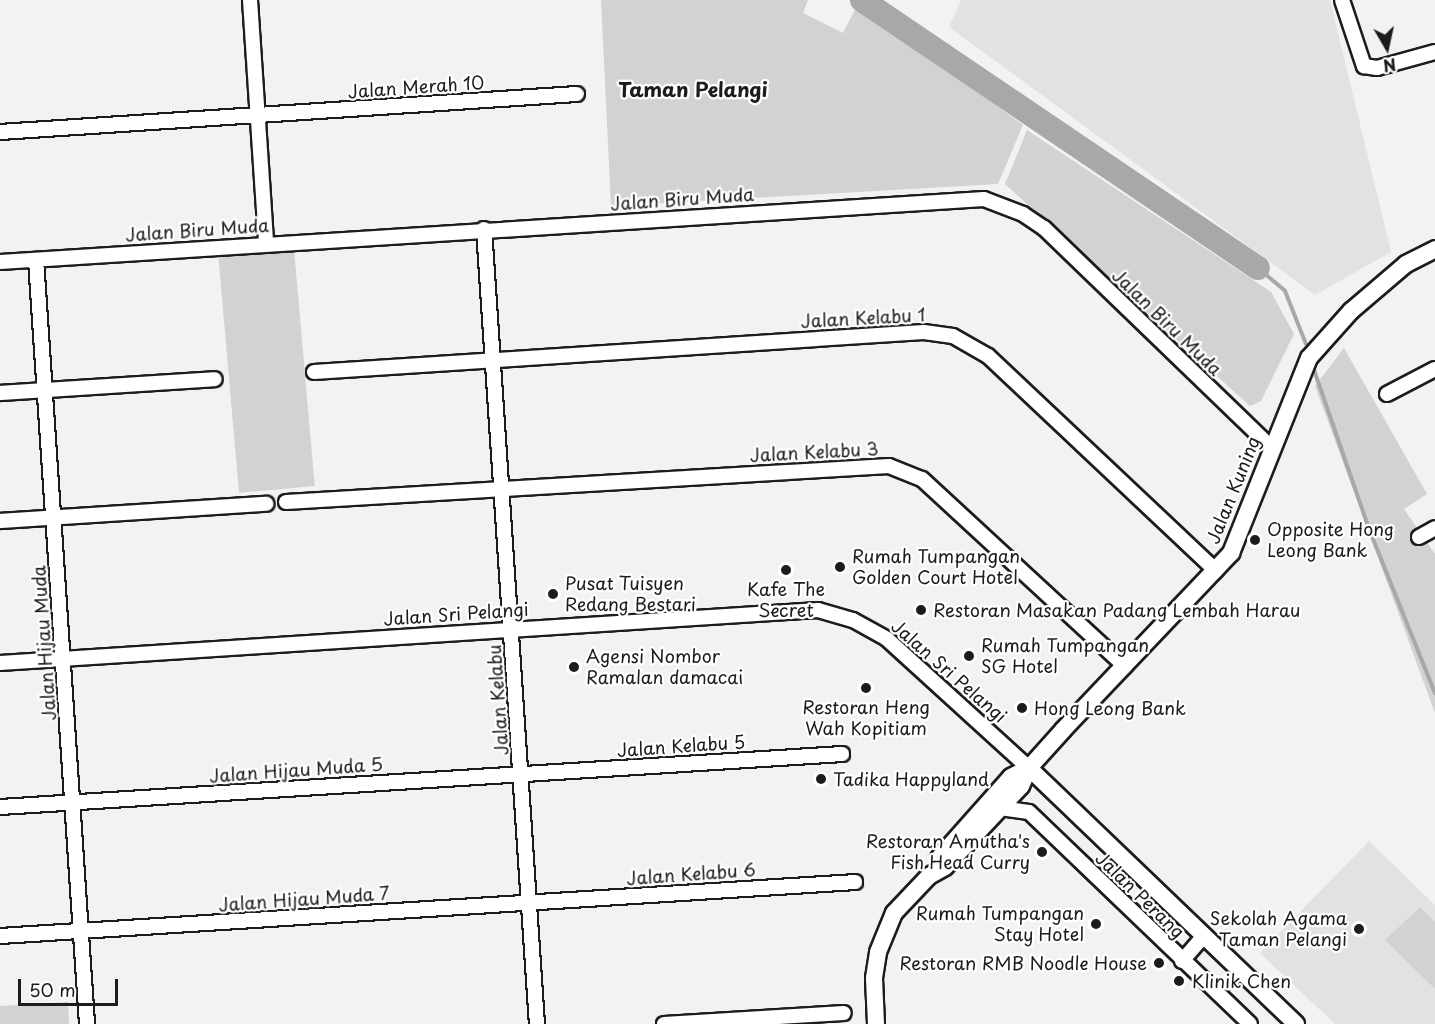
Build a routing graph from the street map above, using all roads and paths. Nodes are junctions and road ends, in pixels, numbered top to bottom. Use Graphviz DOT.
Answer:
graph roads {
  1 [pos="250,0"];
  2 [pos="1342,0"];
  3 [pos="1435,52"];
  4 [pos="577,94"];
  5 [pos="258,115"];
  6 [pos="0,132"];
  7 [pos="484,230"];
  8 [pos="266,243"];
  9 [pos="1435,249"];
  10 [pos="36,260"];
  11 [pos="0,262"];
  12 [pos="493,360"];
  13 [pos="1435,369"];
  14 [pos="314,372"];
  15 [pos="215,379"];
  16 [pos="46,390"];
  17 [pos="0,393"];
  18 [pos="1387,394"];
  19 [pos="1272,448"];
  20 [pos="501,488"];
  21 [pos="286,502"];
  22 [pos="266,504"];
  23 [pos="54,518"];
  24 [pos="0,521"];
  25 [pos="1435,528"];
  26 [pos="1419,537"];
  27 [pos="1216,571"];
  28 [pos="511,630"];
  29 [pos="63,659"];
  30 [pos="0,663"];
  31 [pos="1125,666"];
  32 [pos="842,754"];
  33 [pos="1029,768"];
  34 [pos="521,774"];
  35 [pos="72,802"];
  36 [pos="0,807"];
  37 [pos="1000,808"];
  38 [pos="929,876"];
  39 [pos="855,882"];
  40 [pos="529,903"];
  41 [pos="81,931"];
  42 [pos="0,936"];
  43 [pos="1203,937"];
  44 [pos="1182,961"];
  45 [pos="844,1013"];
  46 [pos="87,1024"];
  47 [pos="537,1024"];
  48 [pos="664,1024"];
  49 [pos="876,1024"];
  50 [pos="1250,1024"];
  51 [pos="1296,1024"];
  1 -- 5 [label="street"];
  2 -- 3 [label="street"];
  4 -- 5 [label="street, Jalan Merah 10"];
  5 -- 6 [label="street, Jalan Merah 10"];
  5 -- 8 [label="street"];
  7 -- 8 [label="street, Jalan Biru Muda"];
  7 -- 12 [label="street, Jalan Kelabu"];
  7 -- 19 [label="street, Jalan Biru Muda"];
  8 -- 10 [label="street, Jalan Biru Muda"];
  9 -- 19 [label="street, Jalan Kuning"];
  10 -- 11 [label="street, Jalan Biru Muda"];
  10 -- 16 [label="street, Jalan Hijau Muda"];
  12 -- 14 [label="street, Jalan Kelabu 1"];
  12 -- 20 [label="street, Jalan Kelabu"];
  12 -- 27 [label="street, Jalan Kelabu 1"];
  13 -- 18 [label="street"];
  15 -- 16 [label="street"];
  16 -- 17 [label="street"];
  16 -- 23 [label="street, Jalan Hijau Muda"];
  19 -- 27 [label="street, Jalan Kuning"];
  20 -- 21 [label="street, Jalan Kelabu 3"];
  20 -- 28 [label="street, Jalan Kelabu"];
  20 -- 31 [label="street, Jalan Kelabu 3"];
  22 -- 23 [label="street"];
  23 -- 24 [label="street"];
  23 -- 29 [label="street, Jalan Hijau Muda"];
  25 -- 26 [label="street"];
  27 -- 31 [label="street, Jalan Kuning"];
  28 -- 29 [label="street, Jalan Sri Pelangi"];
  28 -- 33 [label="street, Jalan Sri Pelangi"];
  28 -- 34 [label="street, Jalan Kelabu"];
  29 -- 30 [label="street, Jalan Sri Pelangi"];
  29 -- 35 [label="street, Jalan Hijau Muda"];
  31 -- 33 [label="street, Jalan Kuning"];
  32 -- 34 [label="street, Jalan Kelabu 5"];
  33 -- 37 [label="street, Jalan Kuning"];
  33 -- 38 [label="street, Jalan Kuning"];
  33 -- 43 [label="street, Jalan Sri Pelangi"];
  34 -- 35 [label="street, Jalan Hijau Muda 5"];
  34 -- 40 [label="street, Jalan Kelabu"];
  35 -- 36 [label="street, Jalan Hijau Muda 5"];
  35 -- 41 [label="street, Jalan Hijau Muda"];
  37 -- 38 [label="street, Jalan Kuning"];
  37 -- 44 [label="street, Jalan Perang"];
  38 -- 49 [label="street, Jalan Kuning"];
  39 -- 40 [label="street, Jalan Kelabu 6"];
  40 -- 41 [label="street, Jalan Hijau Muda 7"];
  40 -- 47 [label="street, Jalan Kelabu"];
  41 -- 42 [label="street, Jalan Hijau Muda 7"];
  41 -- 46 [label="street, Jalan Hijau Muda"];
  43 -- 44 [label="street"];
  43 -- 51 [label="street, Jalan Sri Pelangi"];
  44 -- 50 [label="street, Jalan Perang"];
  45 -- 48 [label="street"];
}
